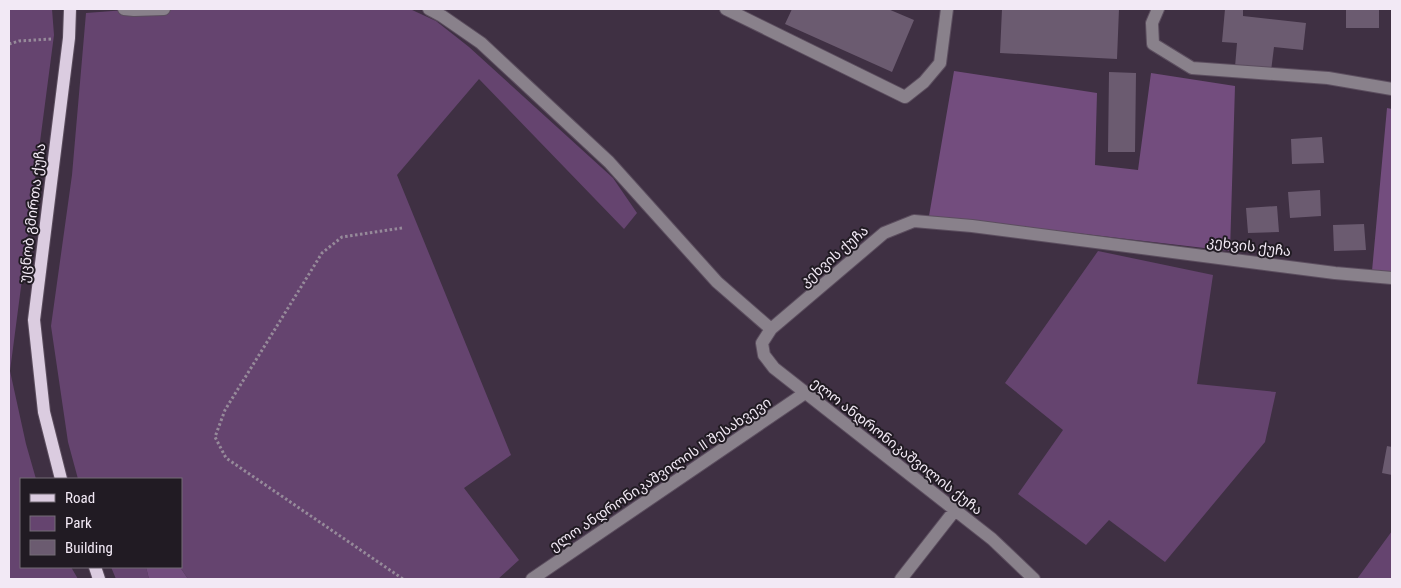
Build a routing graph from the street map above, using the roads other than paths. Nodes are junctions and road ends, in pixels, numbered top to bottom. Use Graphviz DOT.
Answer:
graph roads {
  1 [pos="70,9"];
  2 [pos="124,9"];
  3 [pos="164,9"];
  4 [pos="429,9"];
  5 [pos="726,9"];
  6 [pos="947,9"];
  7 [pos="1158,9"];
  8 [pos="1392,89"];
  9 [pos="1392,278"];
  10 [pos="771,329"];
  11 [pos="805,393"];
  12 [pos="61,478"];
  13 [pos="955,510"];
  14 [pos="532,579"];
  15 [pos="901,579"];
  16 [pos="1034,579"];
  1 -- 12 [label="main road, უცნობ გმირთა ქუჩა"];
  2 -- 3 [label="street"];
  4 -- 10 [label="street"];
  5 -- 6 [label="street"];
  7 -- 8 [label="street"];
  9 -- 10 [label="street, კეხვის ქუჩა"];
  10 -- 11 [label="street, ელო ანდრონიკაშვილის ქუჩა"];
  11 -- 13 [label="street, ელო ანდრონიკაშვილის ქუჩა"];
  11 -- 14 [label="street, ელო ანდრონიკაშვილის II შესახვევი"];
  13 -- 15 [label="street"];
  13 -- 16 [label="street, ელო ანდრონიკაშვილის ქუჩა"];
}
